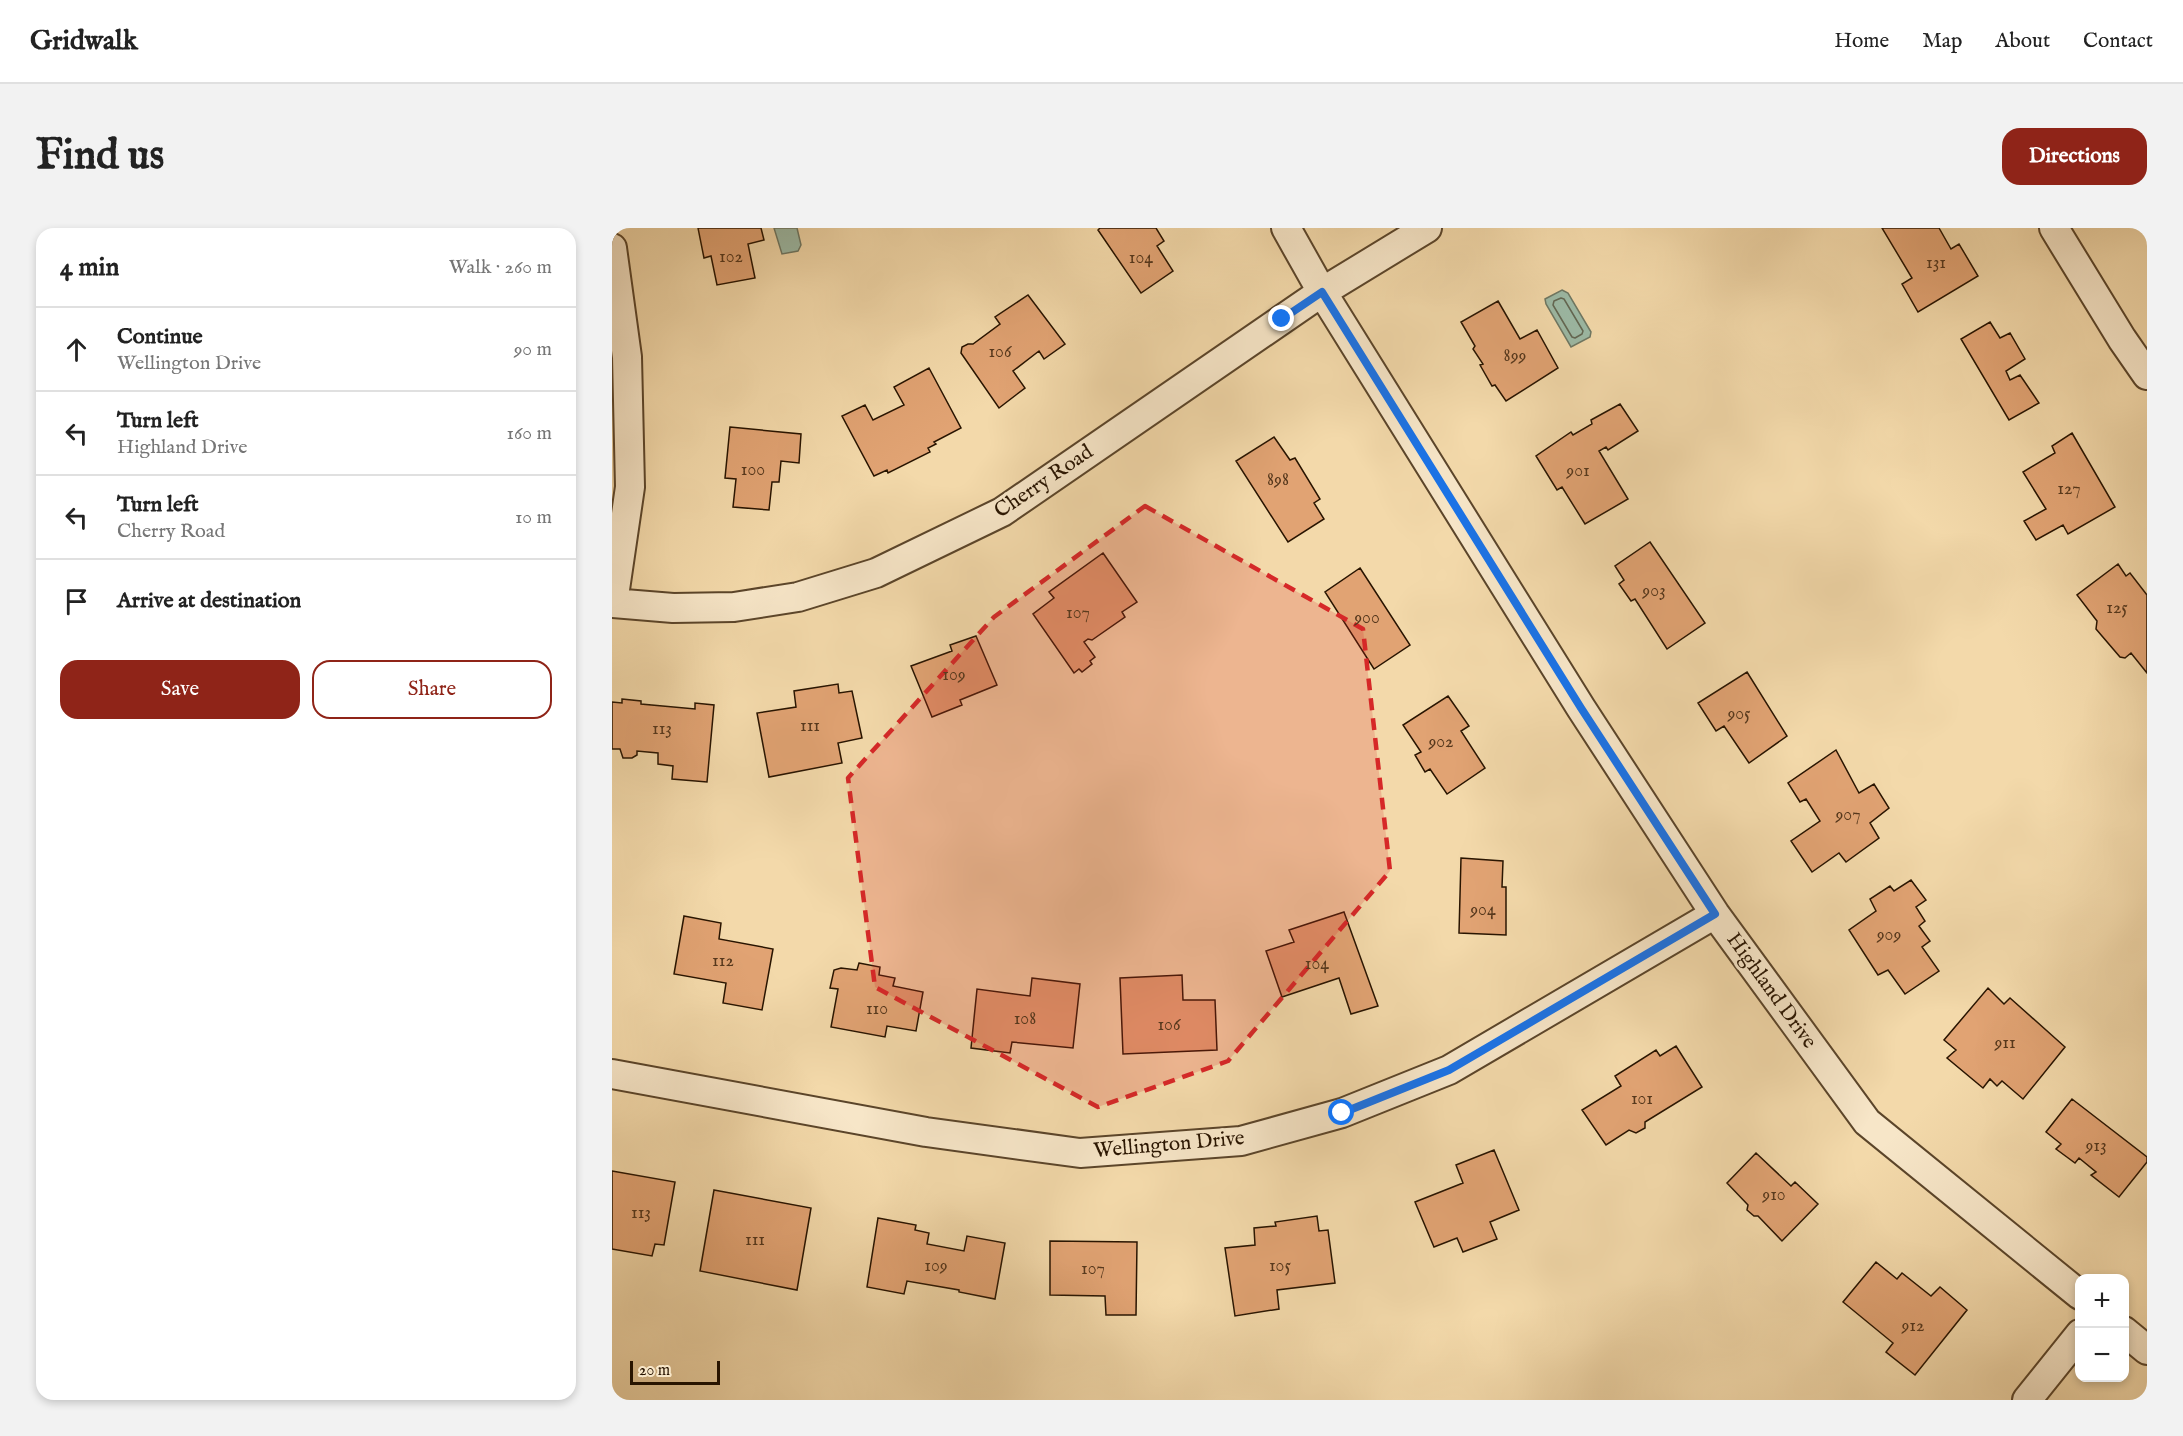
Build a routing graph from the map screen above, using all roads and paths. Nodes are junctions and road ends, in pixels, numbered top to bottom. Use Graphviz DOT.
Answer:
graph roads {
  1 [pos="1286,228"];
  2 [pos="1427,228"];
  3 [pos="2054,228"];
  4 [pos="612,248"];
  5 [pos="1322,292"];
  6 [pos="2147,375"];
  7 [pos="612,603"];
  8 [pos="1715,914"];
  9 [pos="612,1074"];
  10 [pos="2075,1292"];
  11 [pos="2129,1335"];
  12 [pos="2075,1339"];
  13 [pos="2147,1350"];
  14 [pos="2027,1400"];
  1 -- 5 [label="street, Highland Drive"];
  2 -- 5 [label="street, Cherry Road"];
  3 -- 6 [label="street"];
  4 -- 7 [label="street"];
  5 -- 7 [label="street, Cherry Road"];
  5 -- 8 [label="street, Highland Drive"];
  8 -- 9 [label="street, Wellington Drive"];
  8 -- 10 [label="street, Highland Drive"];
  11 -- 13 [label="street"];
  12 -- 14 [label="street"];
}
